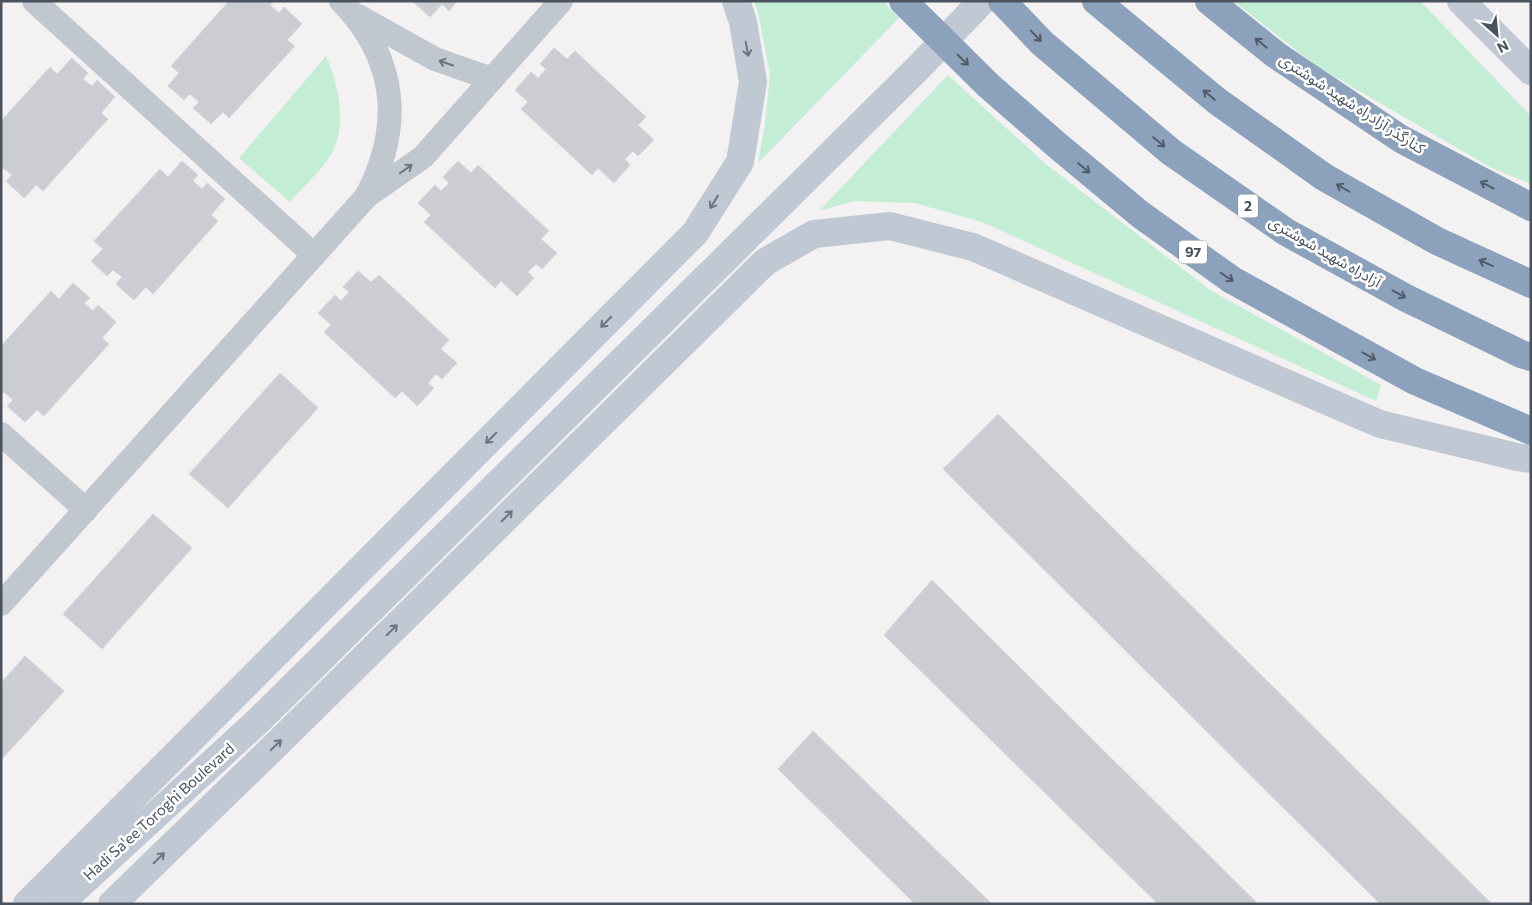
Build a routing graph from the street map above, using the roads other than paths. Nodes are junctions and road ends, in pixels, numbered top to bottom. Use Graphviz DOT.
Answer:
graph roads {
  1 [pos="34,1"];
  2 [pos="561,1"];
  3 [pos="736,1"];
  4 [pos="903,1"];
  5 [pos="982,1"];
  6 [pos="1002,1"];
  7 [pos="1096,1"];
  8 [pos="1209,1"];
  9 [pos="1461,1"];
  10 [pos="347,7"];
  11 [pos="1531,71"];
  12 [pos="492,79"];
  13 [pos="366,197"];
  14 [pos="1531,207"];
  15 [pos="314,255"];
  16 [pos="1531,284"];
  17 [pos="1531,357"];
  18 [pos="1531,431"];
  19 [pos="1,434"];
  20 [pos="1531,459"];
  21 [pos="86,510"];
  22 [pos="1,604"];
  23 [pos="259,720"];
  24 [pos="27,904"];
  25 [pos="58,904"];
  26 [pos="92,904"];
  27 [pos="112,904"];
  1 -- 15 [label="street"];
  2 -- 12 [label="street"];
  3 -- 24 [label="street, one-way"];
  4 -- 18 [label="highway, 97, one-way"];
  5 -- 23 [label="street"];
  6 -- 17 [label="highway, آزادراه شهید شوشتری / 2, one-way"];
  16 -- 7 [label="highway, one-way"];
  14 -- 8 [label="highway, کنارگذر آزادراه شهید شوشتری, one-way"];
  9 -- 11 [label="street"];
  12 -- 10 [label="street, one-way"];
  10 -- 13 [label="street"];
  13 -- 12 [label="street, one-way"];
  13 -- 15 [label="street"];
  15 -- 21 [label="street"];
  19 -- 21 [label="street"];
  27 -- 20 [label="street, one-way"];
  21 -- 22 [label="street"];
  23 -- 25 [label="street, Hadi Sa'ee Toroghi Boulevard"];
  23 -- 26 [label="street"];
}
